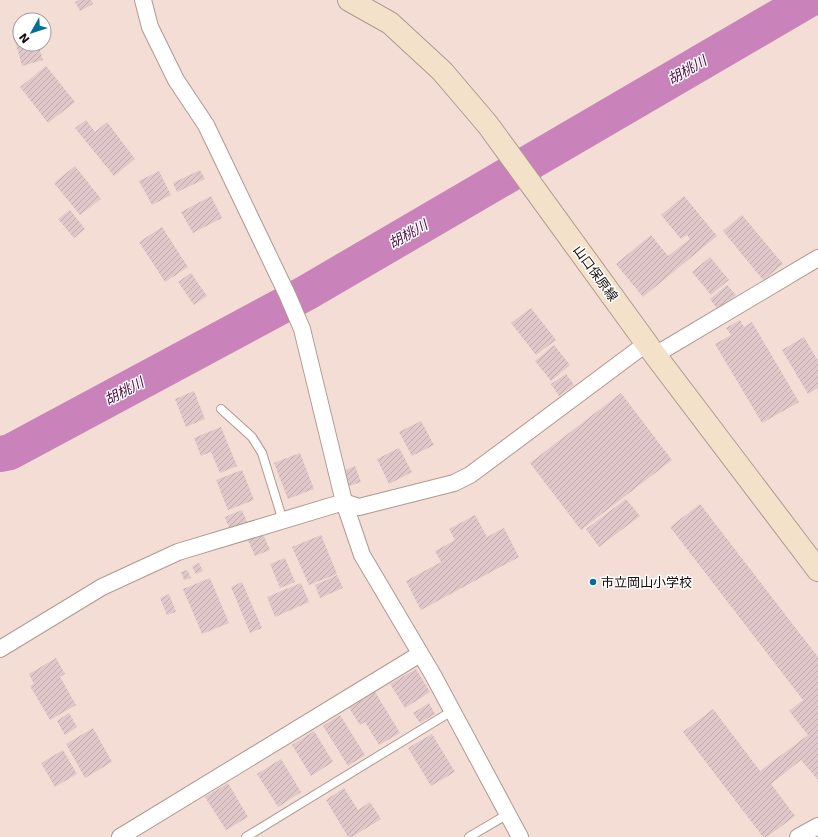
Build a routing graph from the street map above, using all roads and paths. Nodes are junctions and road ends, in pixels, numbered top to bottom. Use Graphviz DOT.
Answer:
graph roads {
  1 [pos="143,0"];
  2 [pos="349,0"];
  3 [pos="818,258"];
  4 [pos="651,349"];
  5 [pos="221,409"];
  6 [pos="344,502"];
  7 [pos="283,521"];
  8 [pos="818,570"];
  9 [pos="0,649"];
  10 [pos="420,654"];
  11 [pos="452,711"];
  12 [pos="508,814"];
  13 [pos="120,837"];
  14 [pos="246,837"];
  15 [pos="469,837"];
  16 [pos="520,837"];
  1 -- 6 [label="street"];
  2 -- 4 [label="main road, 山口保原線"];
  3 -- 4 [label="street"];
  4 -- 6 [label="street"];
  4 -- 8 [label="main road, 山口保原線"];
  5 -- 7 [label="lane"];
  6 -- 7 [label="street"];
  6 -- 10 [label="street"];
  7 -- 9 [label="street"];
  10 -- 11 [label="street"];
  10 -- 13 [label="street"];
  11 -- 12 [label="street"];
  11 -- 14 [label="lane"];
  12 -- 15 [label="lane"];
  12 -- 16 [label="street"];
}
